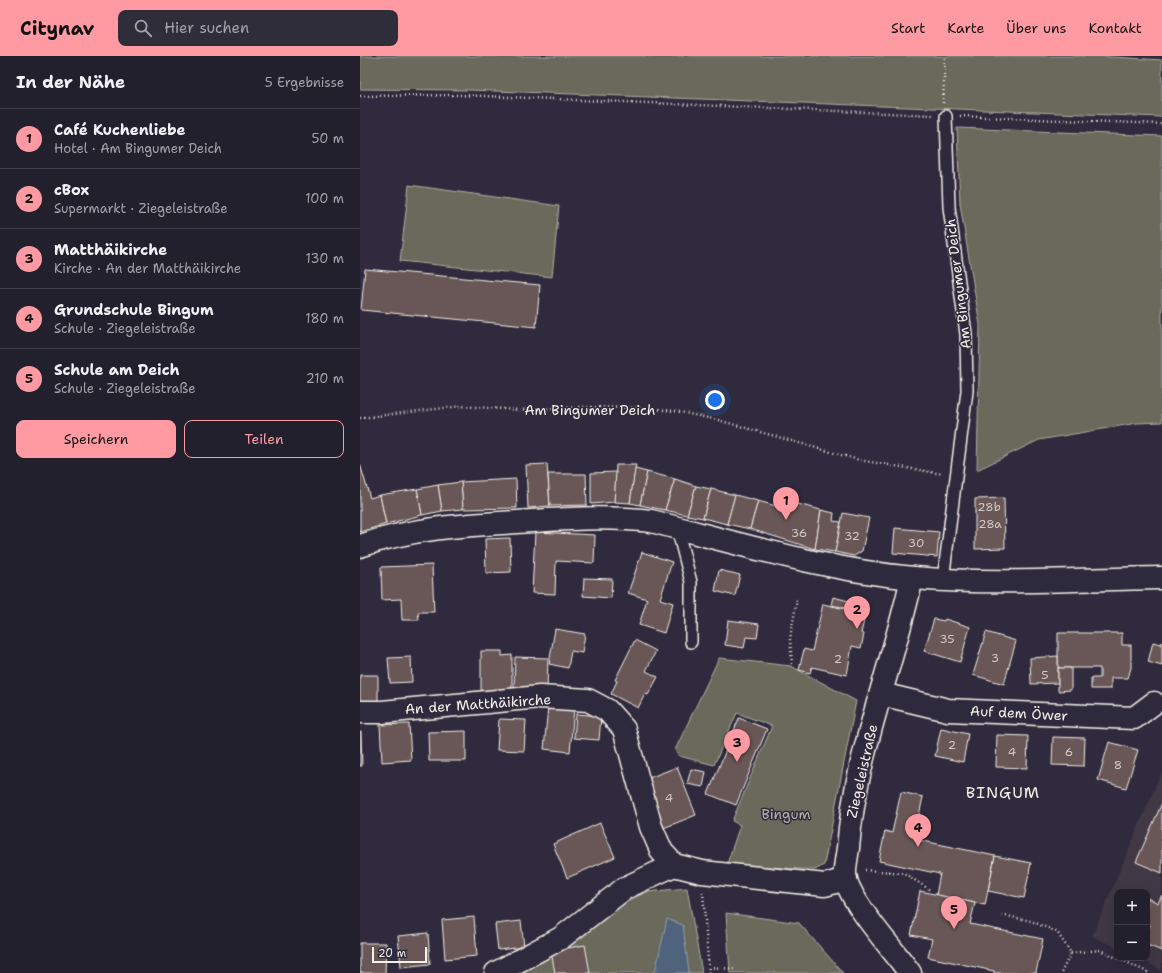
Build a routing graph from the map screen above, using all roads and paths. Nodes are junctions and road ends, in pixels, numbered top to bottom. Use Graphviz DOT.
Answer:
graph roads {
  1 [pos="945,56"];
  2 [pos="360,96"];
  3 [pos="945,111"];
  4 [pos="1162,124"];
  5 [pos="360,418"];
  6 [pos="957,476"];
  7 [pos="677,528"];
  8 [pos="360,546"];
  9 [pos="912,578"];
  10 [pos="1162,578"];
  11 [pos="944,580"];
  12 [pos="797,600"];
  13 [pos="691,642"];
  14 [pos="792,664"];
  15 [pos="881,694"];
  16 [pos="1154,703"];
  17 [pos="360,712"];
  18 [pos="674,865"];
  19 [pos="702,872"];
  20 [pos="846,880"];
  21 [pos="930,890"];
  22 [pos="1002,915"];
  23 [pos="1071,952"];
  24 [pos="1114,956"];
  25 [pos="1124,961"];
  26 [pos="709,967"];
  27 [pos="735,969"];
  28 [pos="496,973"];
  29 [pos="709,973"];
  30 [pos="910,973"];
  31 [pos="1061,973"];
  32 [pos="1149,973"];
  1 -- 3 [label="path"];
  2 -- 3 [label="path"];
  3 -- 4 [label="path"];
  3 -- 6 [label="lane, Am Bingumer Deich"];
  5 -- 6 [label="path, Am Bingumer Deich"];
  6 -- 11 [label="lane, Am Bingumer Deich"];
  7 -- 8 [label="street"];
  7 -- 9 [label="street"];
  7 -- 13 [label="lane"];
  9 -- 11 [label="street"];
  9 -- 15 [label="street, Ziegeleistraße"];
  10 -- 11 [label="street"];
  12 -- 14 [label="path"];
  15 -- 16 [label="street, Auf dem Öwer"];
  15 -- 20 [label="street, Ziegeleistraße"];
  17 -- 18 [label="street, An der Matthäikirche"];
  18 -- 19 [label="street"];
  18 -- 28 [label="street"];
  19 -- 20 [label="street"];
  19 -- 26 [label="path"];
  20 -- 21 [label="path"];
  20 -- 30 [label="street"];
  22 -- 23 [label="path"];
  23 -- 24 [label="path"];
  23 -- 31 [label="path"];
  25 -- 32 [label="path"];
  26 -- 27 [label="path"];
  26 -- 29 [label="path"];
}
